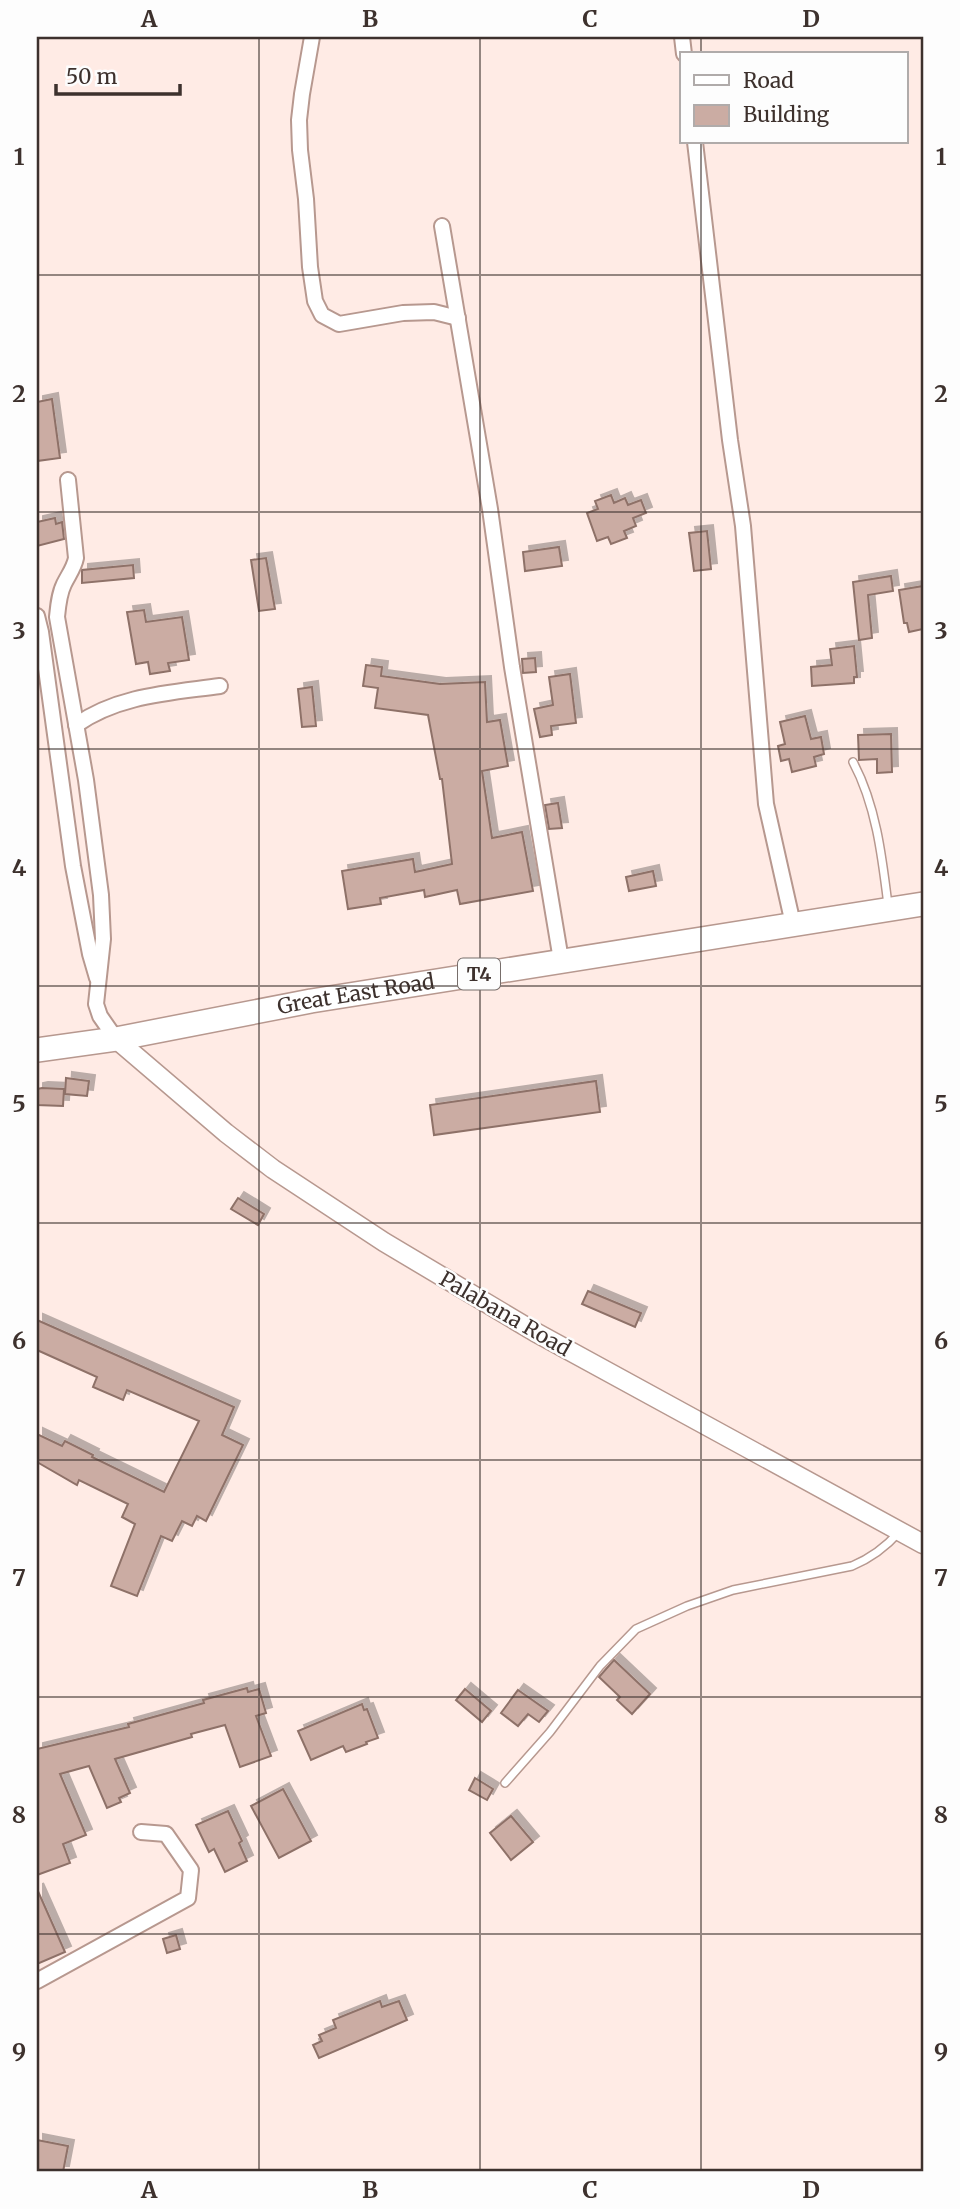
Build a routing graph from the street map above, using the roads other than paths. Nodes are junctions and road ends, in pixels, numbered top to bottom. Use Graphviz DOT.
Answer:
graph roads {
  1 [pos="312,37"];
  2 [pos="695,144"];
  3 [pos="442,226"];
  4 [pos="458,318"];
  5 [pos="68,480"];
  6 [pos="37,616"];
  7 [pos="220,686"];
  8 [pos="76,724"];
  9 [pos="853,762"];
  10 [pos="923,904"];
  11 [pos="889,909"];
  12 [pos="793,924"];
  13 [pos="561,960"];
  14 [pos="97,979"];
  15 [pos="116,1039"];
  16 [pos="37,1050"];
  17 [pos="899,1531"];
  18 [pos="923,1544"];
  19 [pos="505,1783"];
  20 [pos="141,1832"];
  21 [pos="37,1981"];
  1 -- 4 [label="street"];
  2 -- 12 [label="street"];
  3 -- 4 [label="street"];
  4 -- 13 [label="street"];
  5 -- 8 [label="street"];
  6 -- 14 [label="street"];
  7 -- 8 [label="street"];
  8 -- 14 [label="street"];
  9 -- 11 [label="lane"];
  10 -- 11 [label="highway, Great East Road / T4"];
  11 -- 12 [label="highway, Great East Road / T4"];
  12 -- 13 [label="highway, Great East Road / T4"];
  13 -- 15 [label="highway, Great East Road / T4"];
  14 -- 15 [label="street"];
  15 -- 16 [label="highway, Great East Road / T4"];
  15 -- 17 [label="street, Palabana Road"];
  17 -- 18 [label="street, Palabana Road"];
  17 -- 19 [label="lane"];
  20 -- 21 [label="street"];
}
